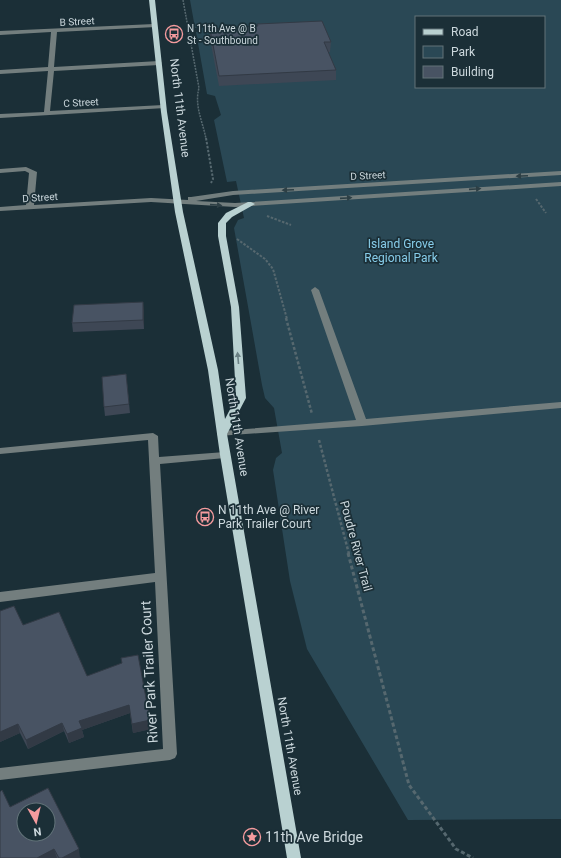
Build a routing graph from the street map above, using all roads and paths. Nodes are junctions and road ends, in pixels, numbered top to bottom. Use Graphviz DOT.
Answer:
graph roads {
  1 [pos="152,0"];
  2 [pos="183,0"];
  3 [pos="154,26"];
  4 [pos="54,31"];
  5 [pos="0,33"];
  6 [pos="159,63"];
  7 [pos="50,69"];
  8 [pos="0,72"];
  9 [pos="163,107"];
  10 [pos="47,113"];
  11 [pos="0,116"];
  12 [pos="0,171"];
  13 [pos="561,174"];
  14 [pos="216,184"];
  15 [pos="561,184"];
  16 [pos="534,197"];
  17 [pos="177,201"];
  18 [pos="251,204"];
  19 [pos="30,207"];
  20 [pos="0,209"];
  21 [pos="546,213"];
  22 [pos="263,215"];
  23 [pos="291,225"];
  24 [pos="236,237"];
  25 [pos="315,290"];
  26 [pos="561,405"];
  27 [pos="362,422"];
  28 [pos="316,427"];
  29 [pos="222,434"];
  30 [pos="0,451"];
  31 [pos="225,455"];
  32 [pos="154,461"];
  33 [pos="160,577"];
  34 [pos="0,597"];
  35 [pos="0,774"];
  36 [pos="294,858"];
  37 [pos="473,858"];
  1 -- 3 [label="main road, North 11th Avenue"];
  2 -- 14 [label="path"];
  3 -- 4 [label="street, B Street"];
  3 -- 6 [label="main road, North 11th Avenue"];
  4 -- 5 [label="street, B Street"];
  4 -- 7 [label="street"];
  6 -- 7 [label="street"];
  6 -- 9 [label="main road, North 11th Avenue"];
  7 -- 8 [label="street"];
  7 -- 10 [label="street"];
  9 -- 10 [label="street, C Street"];
  9 -- 17 [label="main road, North 11th Avenue"];
  10 -- 11 [label="street, C Street"];
  12 -- 19 [label="street"];
  13 -- 17 [label="street, D Street, one-way"];
  18 -- 15 [label="street, D Street, one-way"];
  16 -- 21 [label="path"];
  17 -- 18 [label="street, D Street, one-way"];
  17 -- 19 [label="street, D Street"];
  17 -- 29 [label="main road, North 11th Avenue"];
  29 -- 18 [label="main road, one-way"];
  19 -- 20 [label="street, D Street"];
  22 -- 23 [label="path"];
  24 -- 28 [label="path, Poudre River Trail"];
  25 -- 27 [label="street"];
  26 -- 27 [label="street"];
  27 -- 28 [label="street"];
  28 -- 29 [label="street"];
  28 -- 37 [label="path, Poudre River Trail"];
  29 -- 31 [label="main road, North 11th Avenue"];
  30 -- 32 [label="street"];
  31 -- 32 [label="street"];
  31 -- 36 [label="main road, North 11th Avenue"];
  32 -- 33 [label="street"];
  33 -- 34 [label="street"];
  33 -- 35 [label="street, River Park Trailer Court"];
}
